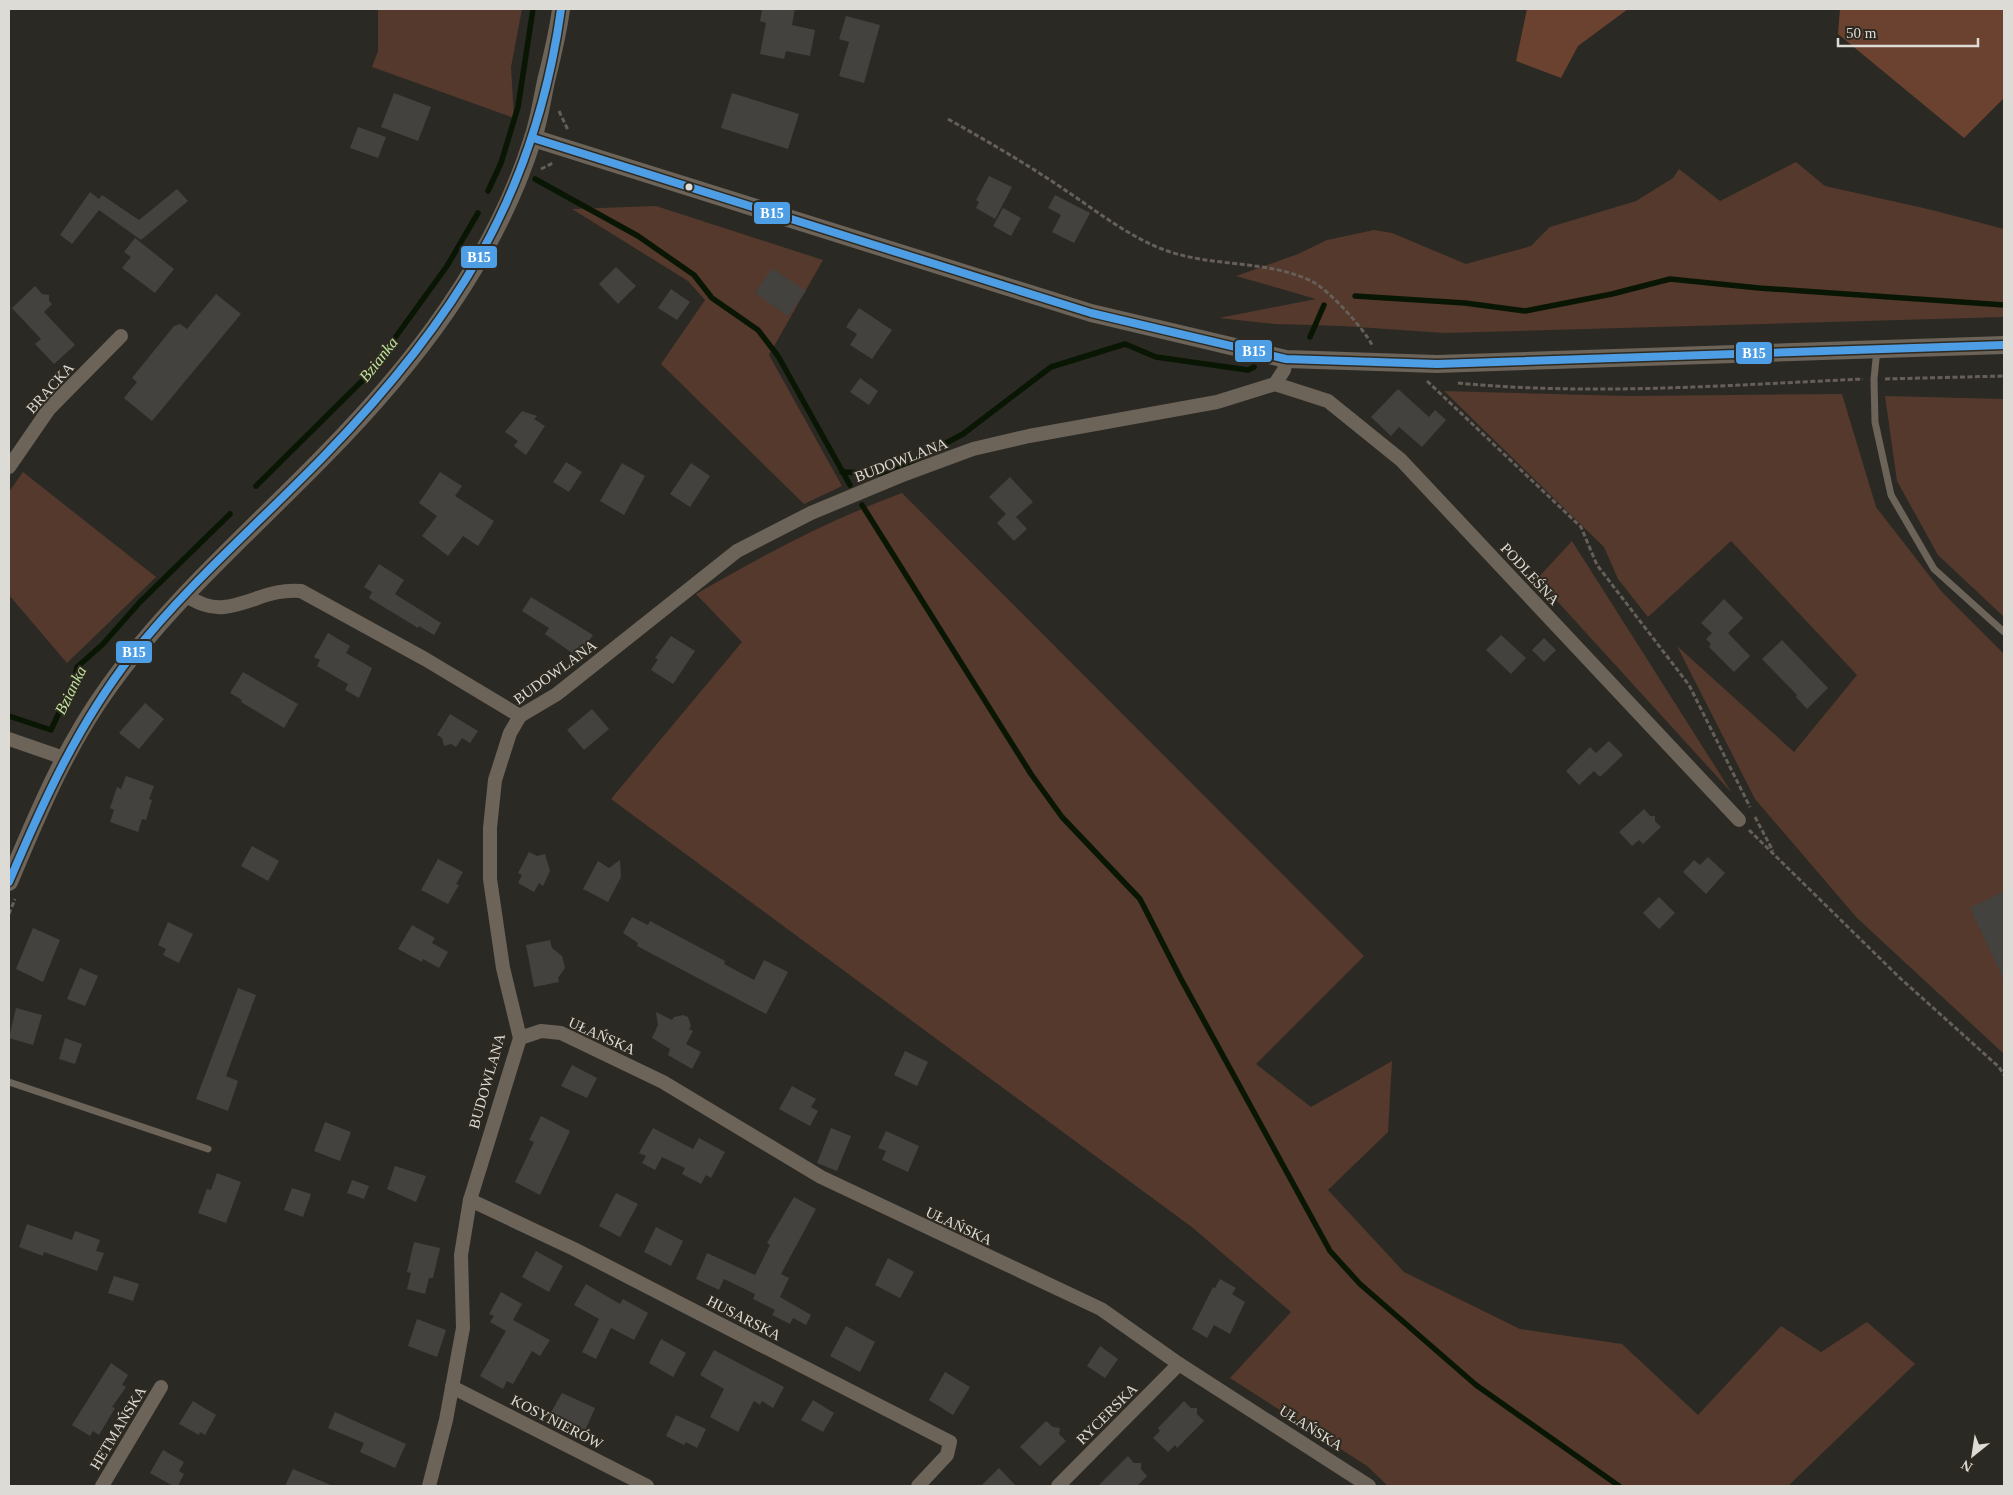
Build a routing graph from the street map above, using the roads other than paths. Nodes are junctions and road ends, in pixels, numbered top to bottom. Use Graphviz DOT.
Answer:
graph roads {
  1 [pos="561,9"];
  2 [pos="533,138"];
  3 [pos="121,336"];
  4 [pos="2004,344"];
  5 [pos="1877,349"];
  6 [pos="1286,359"];
  7 [pos="1275,384"];
  8 [pos="9,467"];
  9 [pos="186,596"];
  10 [pos="2004,632"];
  11 [pos="520,716"];
  12 [pos="9,739"];
  13 [pos="64,758"];
  14 [pos="1738,820"];
  15 [pos="9,882"];
  16 [pos="520,1038"];
  17 [pos="9,1082"];
  18 [pos="208,1149"];
  19 [pos="470,1200"];
  20 [pos="1179,1364"];
  21 [pos="161,1387"];
  22 [pos="452,1387"];
  23 [pos="102,1486"];
  24 [pos="429,1486"];
  25 [pos="647,1486"];
  26 [pos="918,1486"];
  27 [pos="1058,1486"];
  28 [pos="1369,1486"];
  1 -- 2 [label="street"];
  2 -- 6 [label="street"];
  2 -- 9 [label="street"];
  3 -- 8 [label="street, BRACKA"];
  4 -- 5 [label="street"];
  5 -- 6 [label="street"];
  5 -- 10 [label="lane"];
  6 -- 7 [label="street"];
  7 -- 11 [label="street, BUDOWLANA"];
  7 -- 14 [label="street, PODLEŚNA"];
  9 -- 11 [label="street"];
  9 -- 13 [label="street"];
  11 -- 16 [label="street, BUDOWLANA"];
  12 -- 13 [label="street"];
  13 -- 15 [label="street"];
  16 -- 19 [label="street, BUDOWLANA"];
  16 -- 20 [label="street, UŁAŃSKA"];
  17 -- 18 [label="lane"];
  19 -- 22 [label="street, BUDOWLANA"];
  19 -- 26 [label="street, HUSARSKA"];
  20 -- 27 [label="street, RYCERSKA"];
  20 -- 28 [label="street, UŁAŃSKA"];
  21 -- 23 [label="street, HETMAŃSKA"];
  22 -- 24 [label="street, BUDOWLANA"];
  22 -- 25 [label="street, KOSYNIERÓW"];
}
